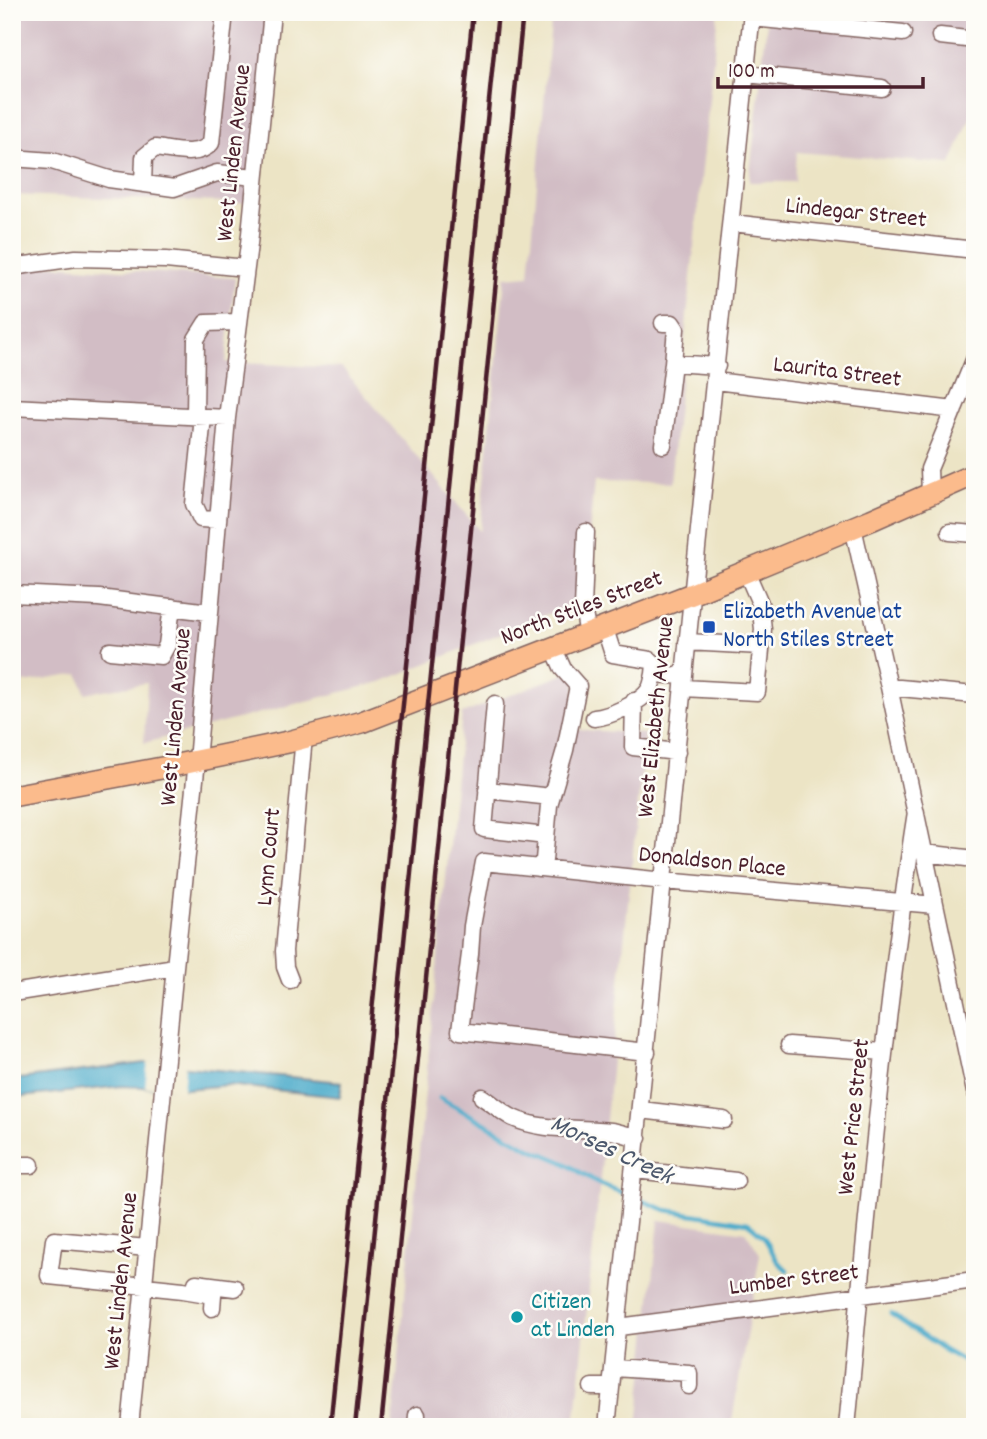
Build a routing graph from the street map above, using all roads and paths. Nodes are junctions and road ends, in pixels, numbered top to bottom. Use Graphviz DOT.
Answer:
graph roads {
  1 [pos="225,12"];
  2 [pos="272,12"];
  3 [pos="752,15"];
  4 [pos="903,33"];
  5 [pos="940,36"];
  6 [pos="975,40"];
  7 [pos="746,74"];
  8 [pos="882,88"];
  9 [pos="12,158"];
  10 [pos="256,177"];
  11 [pos="143,184"];
  12 [pos="732,223"];
  13 [pos="975,250"];
  14 [pos="12,267"];
  15 [pos="245,268"];
  16 [pos="237,322"];
  17 [pos="663,323"];
  18 [pos="975,358"];
  19 [pos="673,363"];
  20 [pos="716,374"];
  21 [pos="12,407"];
  22 [pos="954,410"];
  23 [pos="199,417"];
  24 [pos="227,418"];
  25 [pos="663,445"];
  26 [pos="975,474"];
  27 [pos="930,493"];
  28 [pos="217,520"];
  29 [pos="853,527"];
  30 [pos="586,532"];
  31 [pos="950,532"];
  32 [pos="975,534"];
  33 [pos="747,571"];
  34 [pos="12,594"];
  35 [pos="692,594"];
  36 [pos="172,607"];
  37 [pos="209,612"];
  38 [pos="597,632"];
  39 [pos="687,642"];
  40 [pos="761,646"];
  41 [pos="554,649"];
  42 [pos="110,652"];
  43 [pos="654,674"];
  44 [pos="684,682"];
  45 [pos="889,687"];
  46 [pos="975,695"];
  47 [pos="634,701"];
  48 [pos="495,704"];
  49 [pos="594,718"];
  50 [pos="304,737"];
  51 [pos="677,752"];
  52 [pos="197,761"];
  53 [pos="487,790"];
  54 [pos="12,796"];
  55 [pos="551,797"];
  56 [pos="916,812"];
  57 [pos="546,836"];
  58 [pos="924,853"];
  59 [pos="975,859"];
  60 [pos="538,868"];
  61 [pos="664,881"];
  62 [pos="901,904"];
  63 [pos="935,905"];
  64 [pos="175,967"];
  65 [pos="290,980"];
  66 [pos="12,993"];
  67 [pos="967,1021"];
  68 [pos="789,1045"];
  69 [pos="647,1052"];
  70 [pos="884,1052"];
  71 [pos="975,1091"];
  72 [pos="482,1097"];
  73 [pos="641,1110"];
  74 [pos="723,1120"];
  75 [pos="638,1138"];
  76 [pos="12,1165"];
  77 [pos="31,1165"];
  78 [pos="634,1178"];
  79 [pos="736,1181"];
  80 [pos="148,1248"];
  81 [pos="975,1280"];
  82 [pos="145,1282"];
  83 [pos="235,1288"];
  84 [pos="860,1296"];
  85 [pos="212,1308"];
  86 [pos="619,1326"];
  87 [pos="614,1368"];
  88 [pos="689,1386"];
  89 [pos="593,1387"];
  90 [pos="611,1387"];
  91 [pos="130,1427"];
  92 [pos="607,1427"];
  93 [pos="847,1427"];
  1 -- 11 [label="street"];
  2 -- 10 [label="street, West Linden Avenue"];
  3 -- 4 [label="street"];
  3 -- 7 [label="street, West Elizabeth Avenue"];
  5 -- 6 [label="street"];
  7 -- 8 [label="street"];
  7 -- 12 [label="street, West Elizabeth Avenue"];
  9 -- 11 [label="street"];
  10 -- 11 [label="street"];
  10 -- 15 [label="street, West Linden Avenue"];
  12 -- 13 [label="street, Lindegar Street"];
  12 -- 20 [label="street, West Elizabeth Avenue"];
  14 -- 15 [label="street"];
  15 -- 16 [label="street, West Linden Avenue"];
  16 -- 23 [label="street"];
  16 -- 24 [label="street, West Linden Avenue"];
  17 -- 19 [label="street"];
  18 -- 22 [label="street"];
  19 -- 20 [label="street, Laurita Street"];
  19 -- 25 [label="street"];
  20 -- 22 [label="street, Laurita Street"];
  20 -- 35 [label="street, West Elizabeth Avenue"];
  21 -- 23 [label="street"];
  22 -- 27 [label="street"];
  23 -- 24 [label="street"];
  23 -- 28 [label="street"];
  24 -- 28 [label="street, West Linden Avenue"];
  26 -- 27 [label="main road, North Stiles Street"];
  27 -- 29 [label="main road, North Stiles Street"];
  28 -- 37 [label="street, West Linden Avenue"];
  29 -- 33 [label="main road, North Stiles Street"];
  29 -- 45 [label="street"];
  30 -- 38 [label="street"];
  31 -- 32 [label="street"];
  33 -- 35 [label="main road, North Stiles Street"];
  33 -- 40 [label="street"];
  34 -- 36 [label="street"];
  35 -- 38 [label="main road, North Stiles Street"];
  35 -- 39 [label="street, West Elizabeth Avenue"];
  36 -- 37 [label="street"];
  36 -- 42 [label="street"];
  37 -- 52 [label="street, West Linden Avenue"];
  38 -- 41 [label="main road, North Stiles Street"];
  38 -- 43 [label="street"];
  39 -- 40 [label="street"];
  39 -- 44 [label="street, West Elizabeth Avenue"];
  40 -- 44 [label="street"];
  41 -- 50 [label="main road, North Stiles Street"];
  41 -- 55 [label="street"];
  43 -- 44 [label="street"];
  43 -- 47 [label="street"];
  44 -- 51 [label="street, West Elizabeth Avenue"];
  45 -- 46 [label="street"];
  45 -- 56 [label="street"];
  47 -- 49 [label="street"];
  47 -- 51 [label="street"];
  48 -- 53 [label="street"];
  50 -- 52 [label="main road, North Stiles Street"];
  50 -- 65 [label="street, Lynn Court"];
  51 -- 61 [label="street, West Elizabeth Avenue"];
  52 -- 54 [label="main road, North Stiles Street"];
  52 -- 64 [label="street, West Linden Avenue"];
  53 -- 55 [label="street"];
  53 -- 57 [label="street"];
  55 -- 57 [label="street"];
  56 -- 58 [label="street"];
  56 -- 62 [label="street, West Price Street"];
  57 -- 60 [label="street"];
  58 -- 59 [label="street"];
  58 -- 63 [label="street"];
  60 -- 61 [label="street, Donaldson Place"];
  60 -- 69 [label="street, Donaldson Place"];
  61 -- 62 [label="street, Donaldson Place"];
  61 -- 69 [label="street, West Elizabeth Avenue"];
  62 -- 63 [label="street, Donaldson Place"];
  62 -- 70 [label="street, West Price Street"];
  63 -- 67 [label="street"];
  64 -- 66 [label="street"];
  64 -- 80 [label="street, West Linden Avenue"];
  67 -- 71 [label="street"];
  68 -- 70 [label="street"];
  69 -- 73 [label="street, West Elizabeth Avenue"];
  70 -- 84 [label="street, West Price Street"];
  72 -- 75 [label="street"];
  73 -- 74 [label="street"];
  73 -- 75 [label="street, West Elizabeth Avenue"];
  75 -- 78 [label="street, West Elizabeth Avenue"];
  76 -- 77 [label="street"];
  78 -- 79 [label="street"];
  78 -- 86 [label="street, West Elizabeth Avenue"];
  80 -- 82 [label="street, West Linden Avenue"];
  80 -- 82 [label="street"];
  81 -- 84 [label="street, Lumber Street"];
  82 -- 83 [label="street"];
  82 -- 85 [label="street"];
  82 -- 91 [label="street, West Linden Avenue"];
  84 -- 86 [label="street, Lumber Street"];
  84 -- 93 [label="street, West Price Street"];
  86 -- 87 [label="street, West Elizabeth Avenue"];
  87 -- 88 [label="street"];
  87 -- 90 [label="street, West Elizabeth Avenue"];
  89 -- 90 [label="street"];
  90 -- 92 [label="street, West Elizabeth Avenue"];
}
